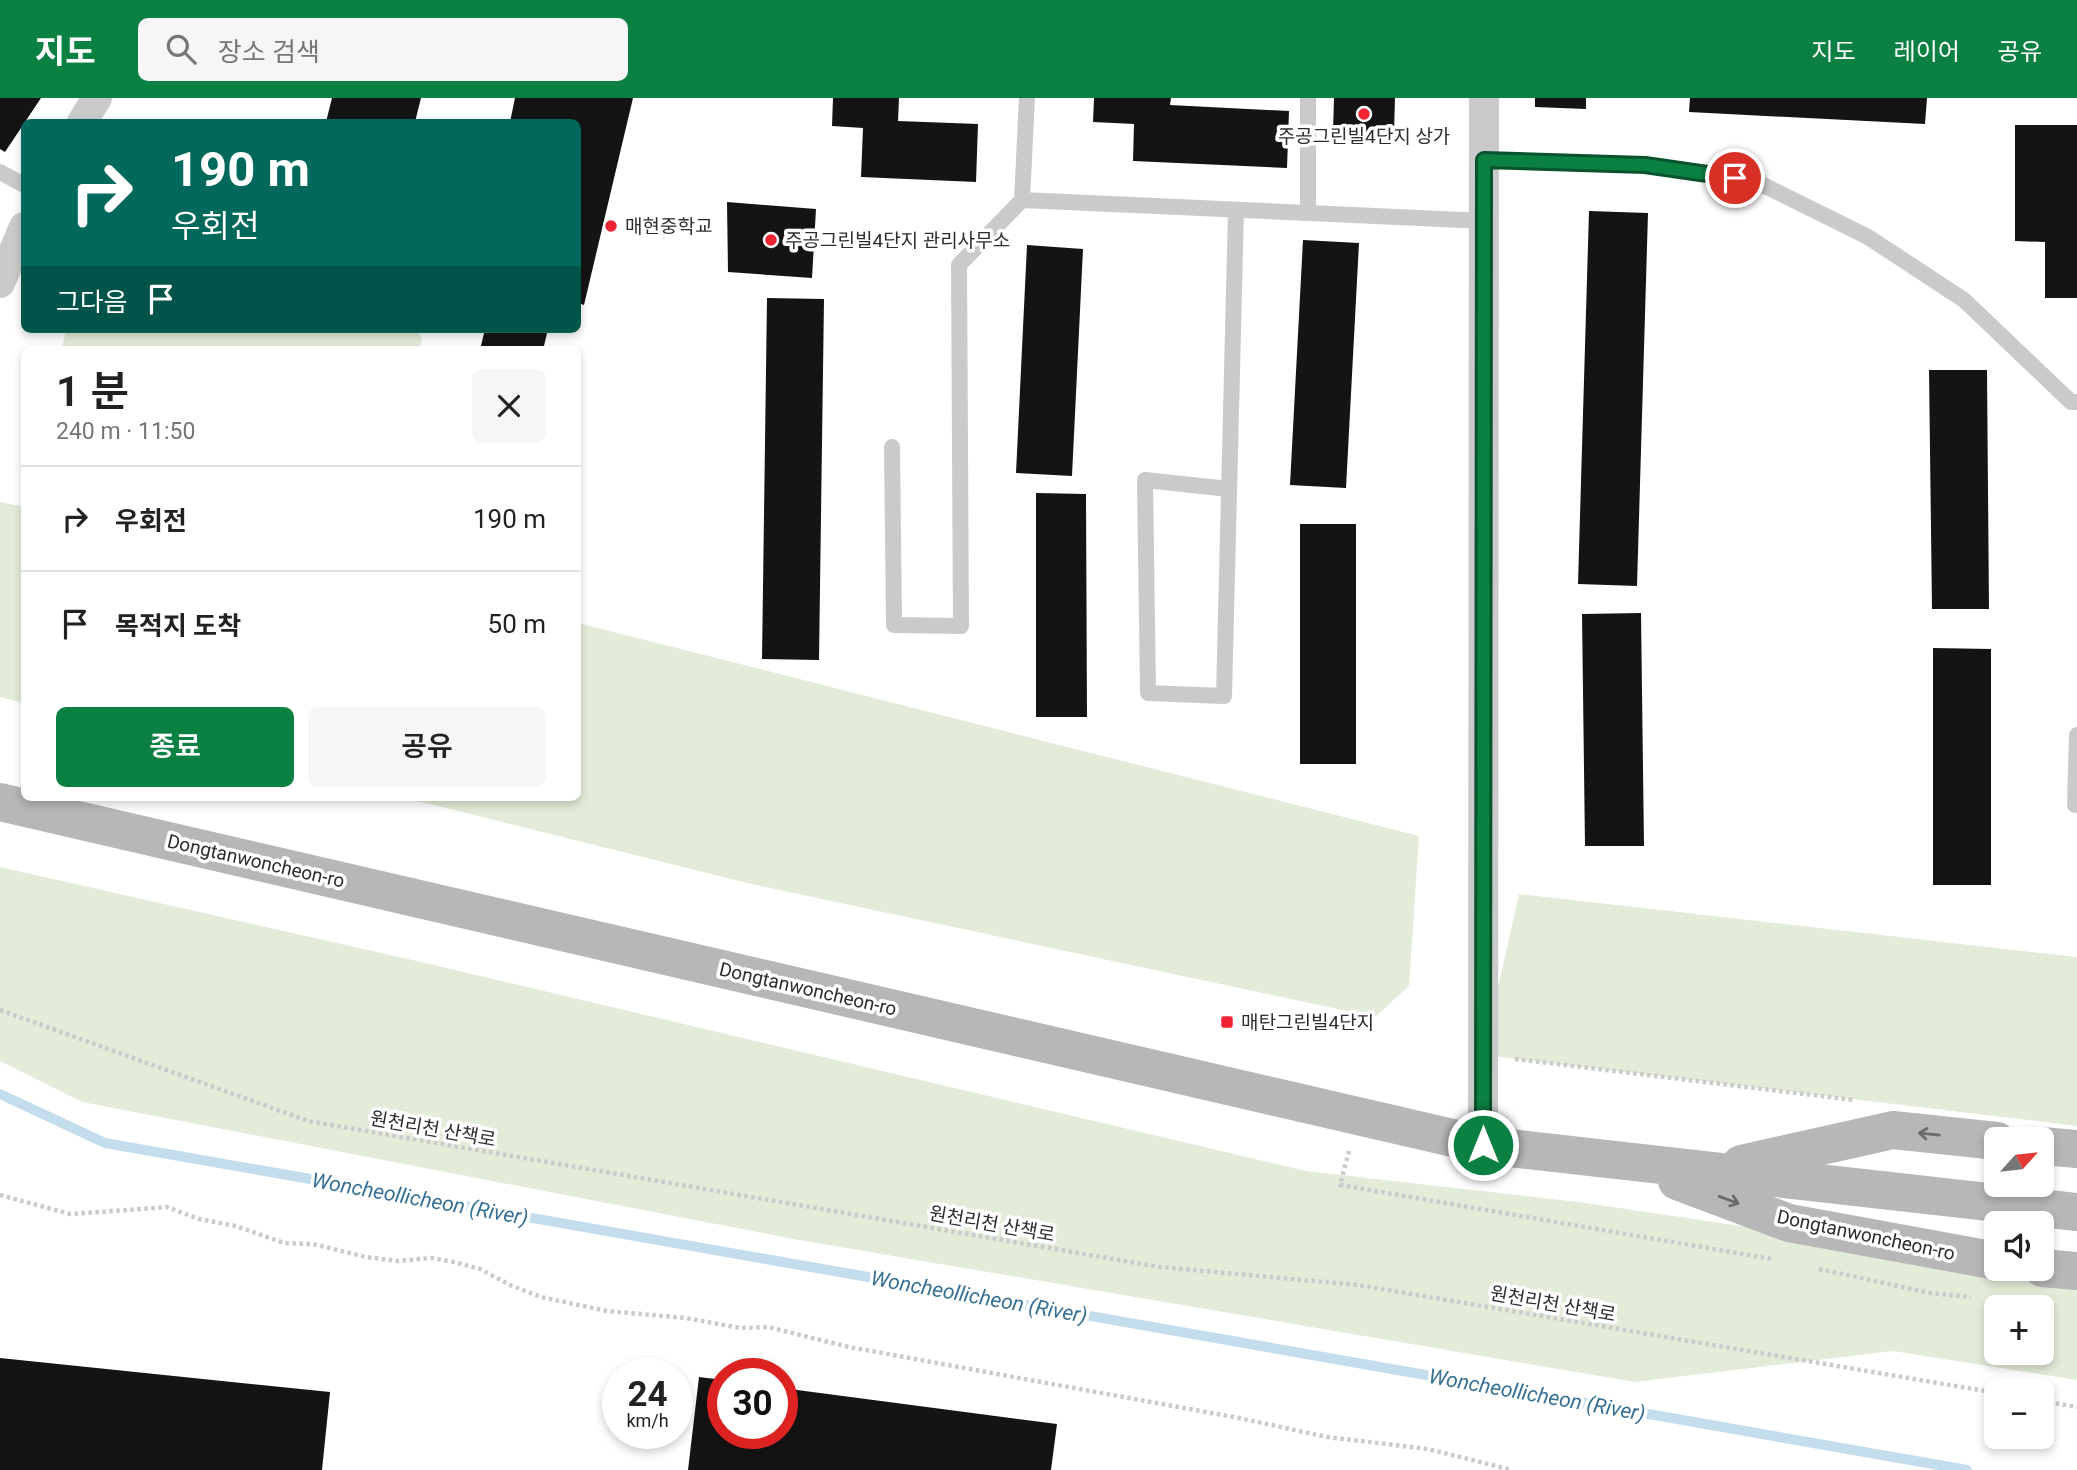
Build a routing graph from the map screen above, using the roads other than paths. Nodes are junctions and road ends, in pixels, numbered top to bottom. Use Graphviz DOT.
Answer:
graph roads {
  1 [pos="97,98"];
  2 [pos="1027,98"];
  3 [pos="1308,98"];
  4 [pos="1485,98"];
  5 [pos="84,119"];
  6 [pos="1484,160"];
  7 [pos="0,172"];
  8 [pos="21,183"];
  9 [pos="1023,200"];
  10 [pos="1236,210"];
  11 [pos="1308,214"];
  12 [pos="1485,222"];
  13 [pos="21,234"];
  14 [pos="0,283"];
  15 [pos="2077,402"];
  16 [pos="892,447"];
  17 [pos="1229,489"];
  18 [pos="2077,734"];
  19 [pos="0,802"];
  20 [pos="2077,805"];
  21 [pos="1984,1140"];
  22 [pos="1483,1145"];
  23 [pos="2054,1147"];
  24 [pos="2077,1149"];
  25 [pos="1619,1160"];
  26 [pos="1711,1170"];
  27 [pos="2077,1212"];
  28 [pos="1984,1259"];
  29 [pos="2077,1272"];
  30 [pos="2040,1285"];
  1 -- 5 [label="street"];
  2 -- 9 [label="lane"];
  3 -- 11 [label="lane"];
  4 -- 6 [label="street"];
  6 -- 12 [label="street"];
  6 -- 15 [label="lane"];
  7 -- 8 [label="lane"];
  9 -- 10 [label="lane"];
  9 -- 16 [label="lane"];
  10 -- 11 [label="lane"];
  10 -- 17 [label="lane"];
  11 -- 12 [label="lane"];
  12 -- 22 [label="street"];
  13 -- 14 [label="street"];
  17 -- 17 [label="lane"];
  18 -- 20 [label="lane"];
  19 -- 22 [label="main road, Dongtanwoncheon-ro"];
  21 -- 26 [label="main road, Dongtanwoncheon-ro, one-way"];
  22 -- 25 [label="main road, Dongtanwoncheon-ro"];
  23 -- 24 [label="main road"];
  25 -- 26 [label="main road, Dongtanwoncheon-ro"];
  25 -- 28 [label="main road, Dongtanwoncheon-ro, one-way"];
  26 -- 27 [label="main road, Dongtanwoncheon-ro"];
  29 -- 30 [label="main road"];
}
